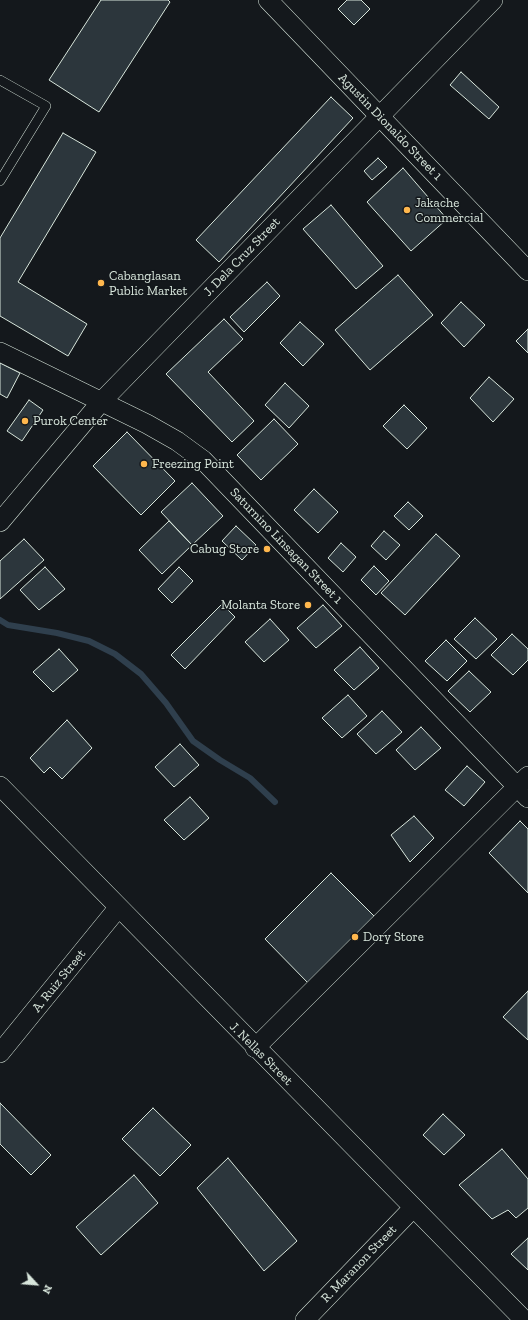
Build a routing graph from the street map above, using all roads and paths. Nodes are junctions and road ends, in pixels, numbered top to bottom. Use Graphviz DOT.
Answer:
graph roads {
  1 [pos="268,0"];
  2 [pos="493,0"];
  3 [pos="0,80"];
  4 [pos="380,116"];
  5 [pos="0,181"];
  6 [pos="528,271"];
  7 [pos="0,352"];
  8 [pos="101,402"];
  9 [pos="0,522"];
  10 [pos="0,786"];
  11 [pos="524,786"];
  12 [pos="118,908"];
  13 [pos="255,1048"];
  14 [pos="0,1054"];
  15 [pos="413,1208"];
  16 [pos="305,1320"];
  17 [pos="524,1320"];
  1 -- 4 [label="street, Agustin Dionaldo Street 1"];
  2 -- 4 [label="street, J. Dela Cruz Street"];
  3 -- 5 [label="lane"];
  4 -- 6 [label="street, Agustin Dionaldo Street 1"];
  4 -- 8 [label="street, J. Dela Cruz Street"];
  7 -- 8 [label="street, Saturnino Linsagan Street 1"];
  8 -- 9 [label="street, J. Dela Cruz Street"];
  8 -- 11 [label="street, Saturnino Linsagan Street 1"];
  10 -- 12 [label="street, J. Nellas Street"];
  11 -- 13 [label="street"];
  12 -- 13 [label="street, J. Nellas Street"];
  12 -- 14 [label="street, A. Ruiz Street"];
  13 -- 15 [label="street, J. Nellas Street"];
  15 -- 16 [label="street, R. Maranon Street"];
  15 -- 17 [label="street, J. Nellas Street"];
}
